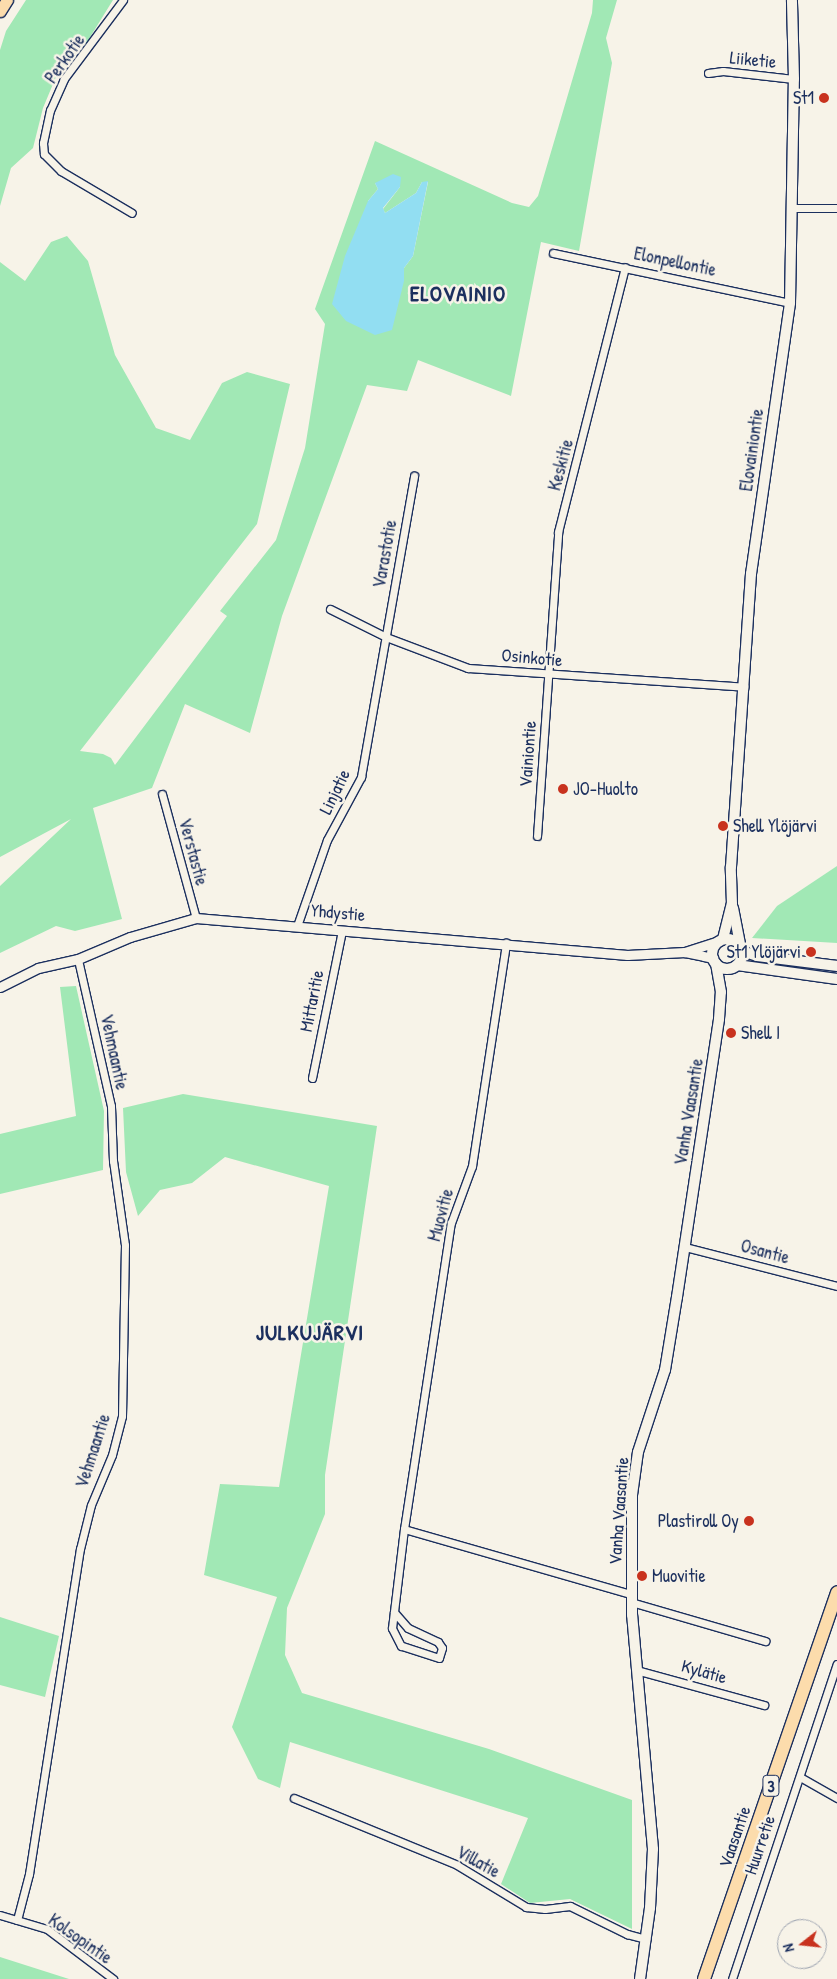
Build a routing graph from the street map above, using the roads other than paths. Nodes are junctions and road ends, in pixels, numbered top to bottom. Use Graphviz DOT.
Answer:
graph roads {
  1 [pos="7,0"];
  2 [pos="124,0"];
  3 [pos="792,0"];
  4 [pos="0,11"];
  5 [pos="708,73"];
  6 [pos="794,79"];
  7 [pos="792,208"];
  8 [pos="837,208"];
  9 [pos="132,213"];
  10 [pos="553,253"];
  11 [pos="625,267"];
  12 [pos="790,303"];
  13 [pos="414,476"];
  14 [pos="330,609"];
  15 [pos="386,637"];
  16 [pos="549,675"];
  17 [pos="744,687"];
  18 [pos="162,794"];
  19 [pos="537,836"];
  20 [pos="732,904"];
  21 [pos="196,918"];
  22 [pos="297,926"];
  23 [pos="342,930"];
  24 [pos="721,940"];
  25 [pos="506,943"];
  26 [pos="741,948"];
  27 [pos="685,952"];
  28 [pos="78,959"];
  29 [pos="714,961"];
  30 [pos="837,966"];
  31 [pos="734,967"];
  32 [pos="837,979"];
  33 [pos="0,986"];
  34 [pos="721,992"];
  35 [pos="312,1078"];
  36 [pos="685,1246"];
  37 [pos="837,1286"];
  38 [pos="404,1529"];
  39 [pos="837,1592"];
  40 [pos="631,1598"];
  41 [pos="394,1612"];
  42 [pos="765,1641"];
  43 [pos="837,1664"];
  44 [pos="636,1670"];
  45 [pos="764,1705"];
  46 [pos="800,1777"];
  47 [pos="294,1798"];
  48 [pos="837,1798"];
  49 [pos="0,1915"];
  50 [pos="17,1920"];
  51 [pos="646,1939"];
  52 [pos="113,1979"];
  53 [pos="640,1979"];
  54 [pos="704,1979"];
  55 [pos="732,1979"];
  1 -- 4 [label="main road"];
  2 -- 9 [label="street, Perkotie"];
  3 -- 6 [label="main road, Elovainiontie"];
  5 -- 6 [label="street, Liiketie"];
  6 -- 7 [label="main road, Elovainiontie"];
  7 -- 8 [label="street"];
  7 -- 12 [label="main road, Elovainiontie"];
  10 -- 11 [label="street, Elonpellontie"];
  11 -- 12 [label="street, Elonpellontie"];
  11 -- 16 [label="street, Keskitie"];
  12 -- 17 [label="main road, Elovainiontie"];
  13 -- 15 [label="street, Varastotie"];
  14 -- 15 [label="street, Osinkotie"];
  15 -- 16 [label="street, Osinkotie"];
  15 -- 22 [label="street, Linjatie"];
  16 -- 17 [label="street, Osinkotie"];
  16 -- 19 [label="street, Vainiontie"];
  17 -- 20 [label="main road, Elovainiontie"];
  18 -- 21 [label="street, Verstastie"];
  20 -- 24 [label="main road, Elovainiontie"];
  20 -- 26 [label="main road, Elovainiontie"];
  21 -- 22 [label="street, Yhdystie"];
  21 -- 28 [label="street, Yhdystie"];
  22 -- 23 [label="street, Yhdystie"];
  23 -- 25 [label="street, Yhdystie"];
  23 -- 35 [label="street, Mittaritie"];
  24 -- 26 [label="main road"];
  24 -- 27 [label="street, Yhdystie"];
  24 -- 29 [label="main road"];
  25 -- 27 [label="street, Yhdystie"];
  25 -- 38 [label="street, Muovitie"];
  26 -- 30 [label="main road"];
  26 -- 31 [label="main road"];
  27 -- 29 [label="street, Yhdystie"];
  28 -- 33 [label="street, Yhdystie"];
  28 -- 50 [label="street, Vehmaantie"];
  29 -- 31 [label="main road"];
  29 -- 34 [label="main road, Vanha Vaasantie"];
  31 -- 32 [label="main road"];
  31 -- 34 [label="main road, Vanha Vaasantie"];
  34 -- 36 [label="main road, Vanha Vaasantie"];
  36 -- 37 [label="street, Osantie"];
  36 -- 40 [label="main road, Vanha Vaasantie"];
  38 -- 40 [label="street"];
  38 -- 41 [label="street, Muovitie"];
  39 -- 54 [label="highway, Vaasantie / 3"];
  40 -- 42 [label="street"];
  40 -- 44 [label="main road, Vanha Vaasantie"];
  41 -- 41 [label="street, Muovitie"];
  43 -- 46 [label="street, Huurretie"];
  44 -- 45 [label="street, Kylätie"];
  44 -- 51 [label="main road, Vanha Vaasantie"];
  46 -- 48 [label="street"];
  46 -- 55 [label="street, Huurretie"];
  47 -- 51 [label="street, Villatie"];
  49 -- 50 [label="street, Kolsopintie"];
  50 -- 52 [label="street, Kolsopintie"];
  51 -- 53 [label="main road, Vanha Vaasantie"];
}
